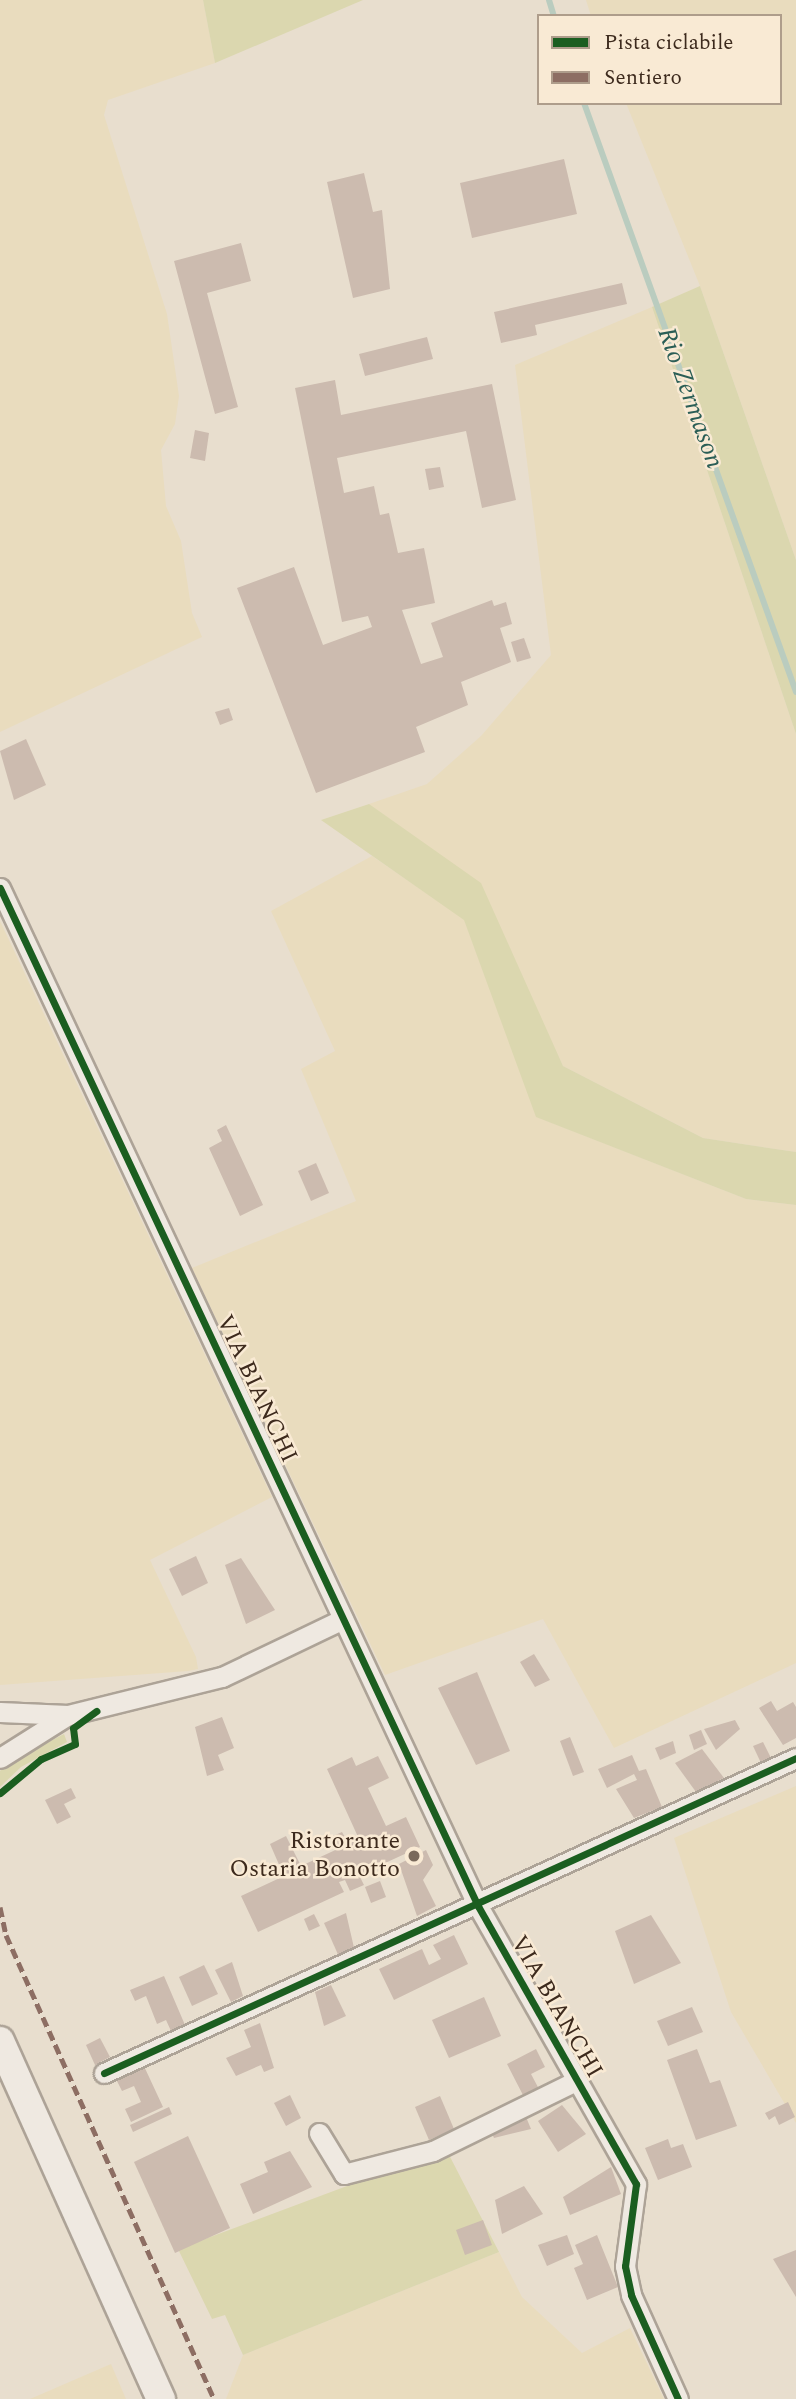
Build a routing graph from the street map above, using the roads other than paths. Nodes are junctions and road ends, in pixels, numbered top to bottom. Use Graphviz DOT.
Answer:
graph roads {
  1 [pos="0,888"];
  2 [pos="342,1619"];
  3 [pos="0,1712"];
  4 [pos="68,1715"];
  5 [pos="0,1758"];
  6 [pos="796,1758"];
  7 [pos="478,1906"];
  8 [pos="0,2041"];
  9 [pos="104,2073"];
  10 [pos="576,2081"];
  11 [pos="319,2133"];
  12 [pos="161,2399"];
  13 [pos="678,2399"];
  1 -- 2 [label="street, VIA BIANCHI"];
  2 -- 4 [label="street"];
  2 -- 7 [label="street, VIA BIANCHI"];
  3 -- 4 [label="street"];
  4 -- 5 [label="street"];
  6 -- 7 [label="street"];
  7 -- 9 [label="street"];
  7 -- 10 [label="street, VIA BIANCHI"];
  8 -- 12 [label="main road"];
  10 -- 11 [label="street"];
  10 -- 13 [label="street, VIA BIANCHI"];
}
